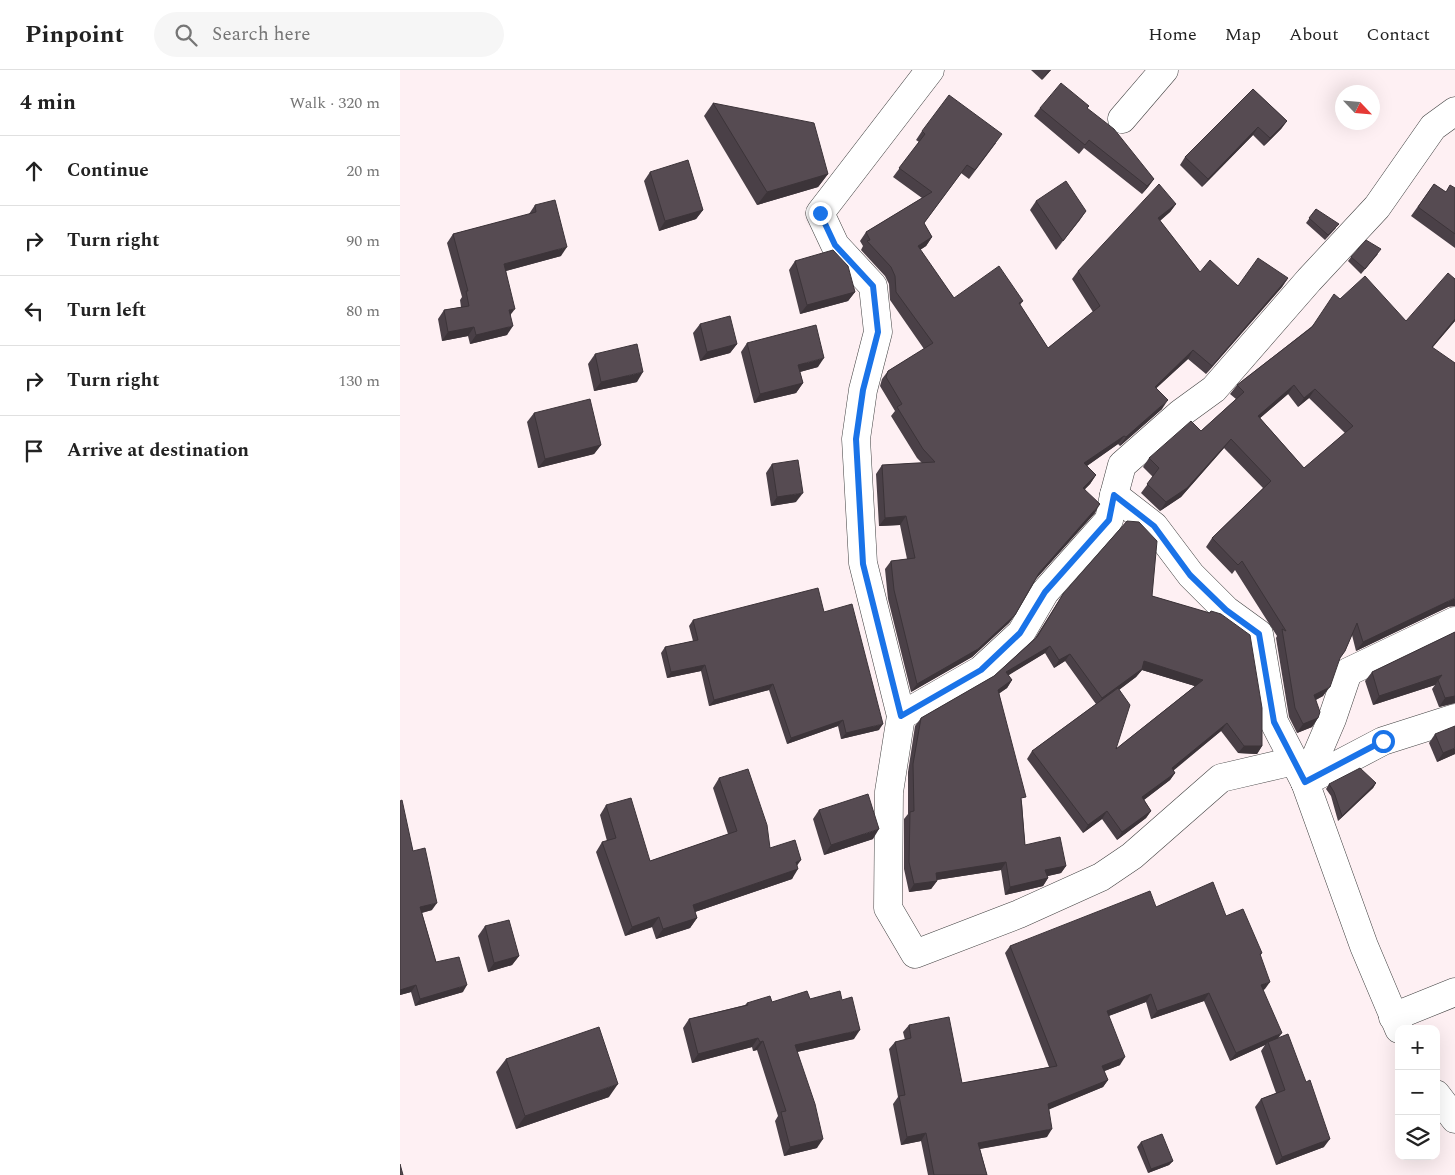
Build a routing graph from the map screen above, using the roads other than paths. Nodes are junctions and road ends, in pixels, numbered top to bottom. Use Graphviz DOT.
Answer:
graph roads {
  1 [pos="930,70"];
  2 [pos="1164,70"];
  3 [pos="1455,111"];
  4 [pos="1122,119"];
  5 [pos="1114,495"];
  6 [pos="1455,621"];
  7 [pos="901,716"];
  8 [pos="1455,718"];
  9 [pos="1299,771"];
  10 [pos="1455,992"];
  11 [pos="1396,1023"];
  12 [pos="1440,1099"];
  13 [pos="1455,1119"];
  1 -- 7 [label="street"];
  2 -- 4 [label="street"];
  3 -- 5 [label="street"];
  5 -- 7 [label="street"];
  5 -- 9 [label="street"];
  6 -- 9 [label="street"];
  7 -- 9 [label="street"];
  8 -- 9 [label="street"];
  9 -- 11 [label="street"];
  10 -- 11 [label="street"];
  12 -- 13 [label="street"];
}
